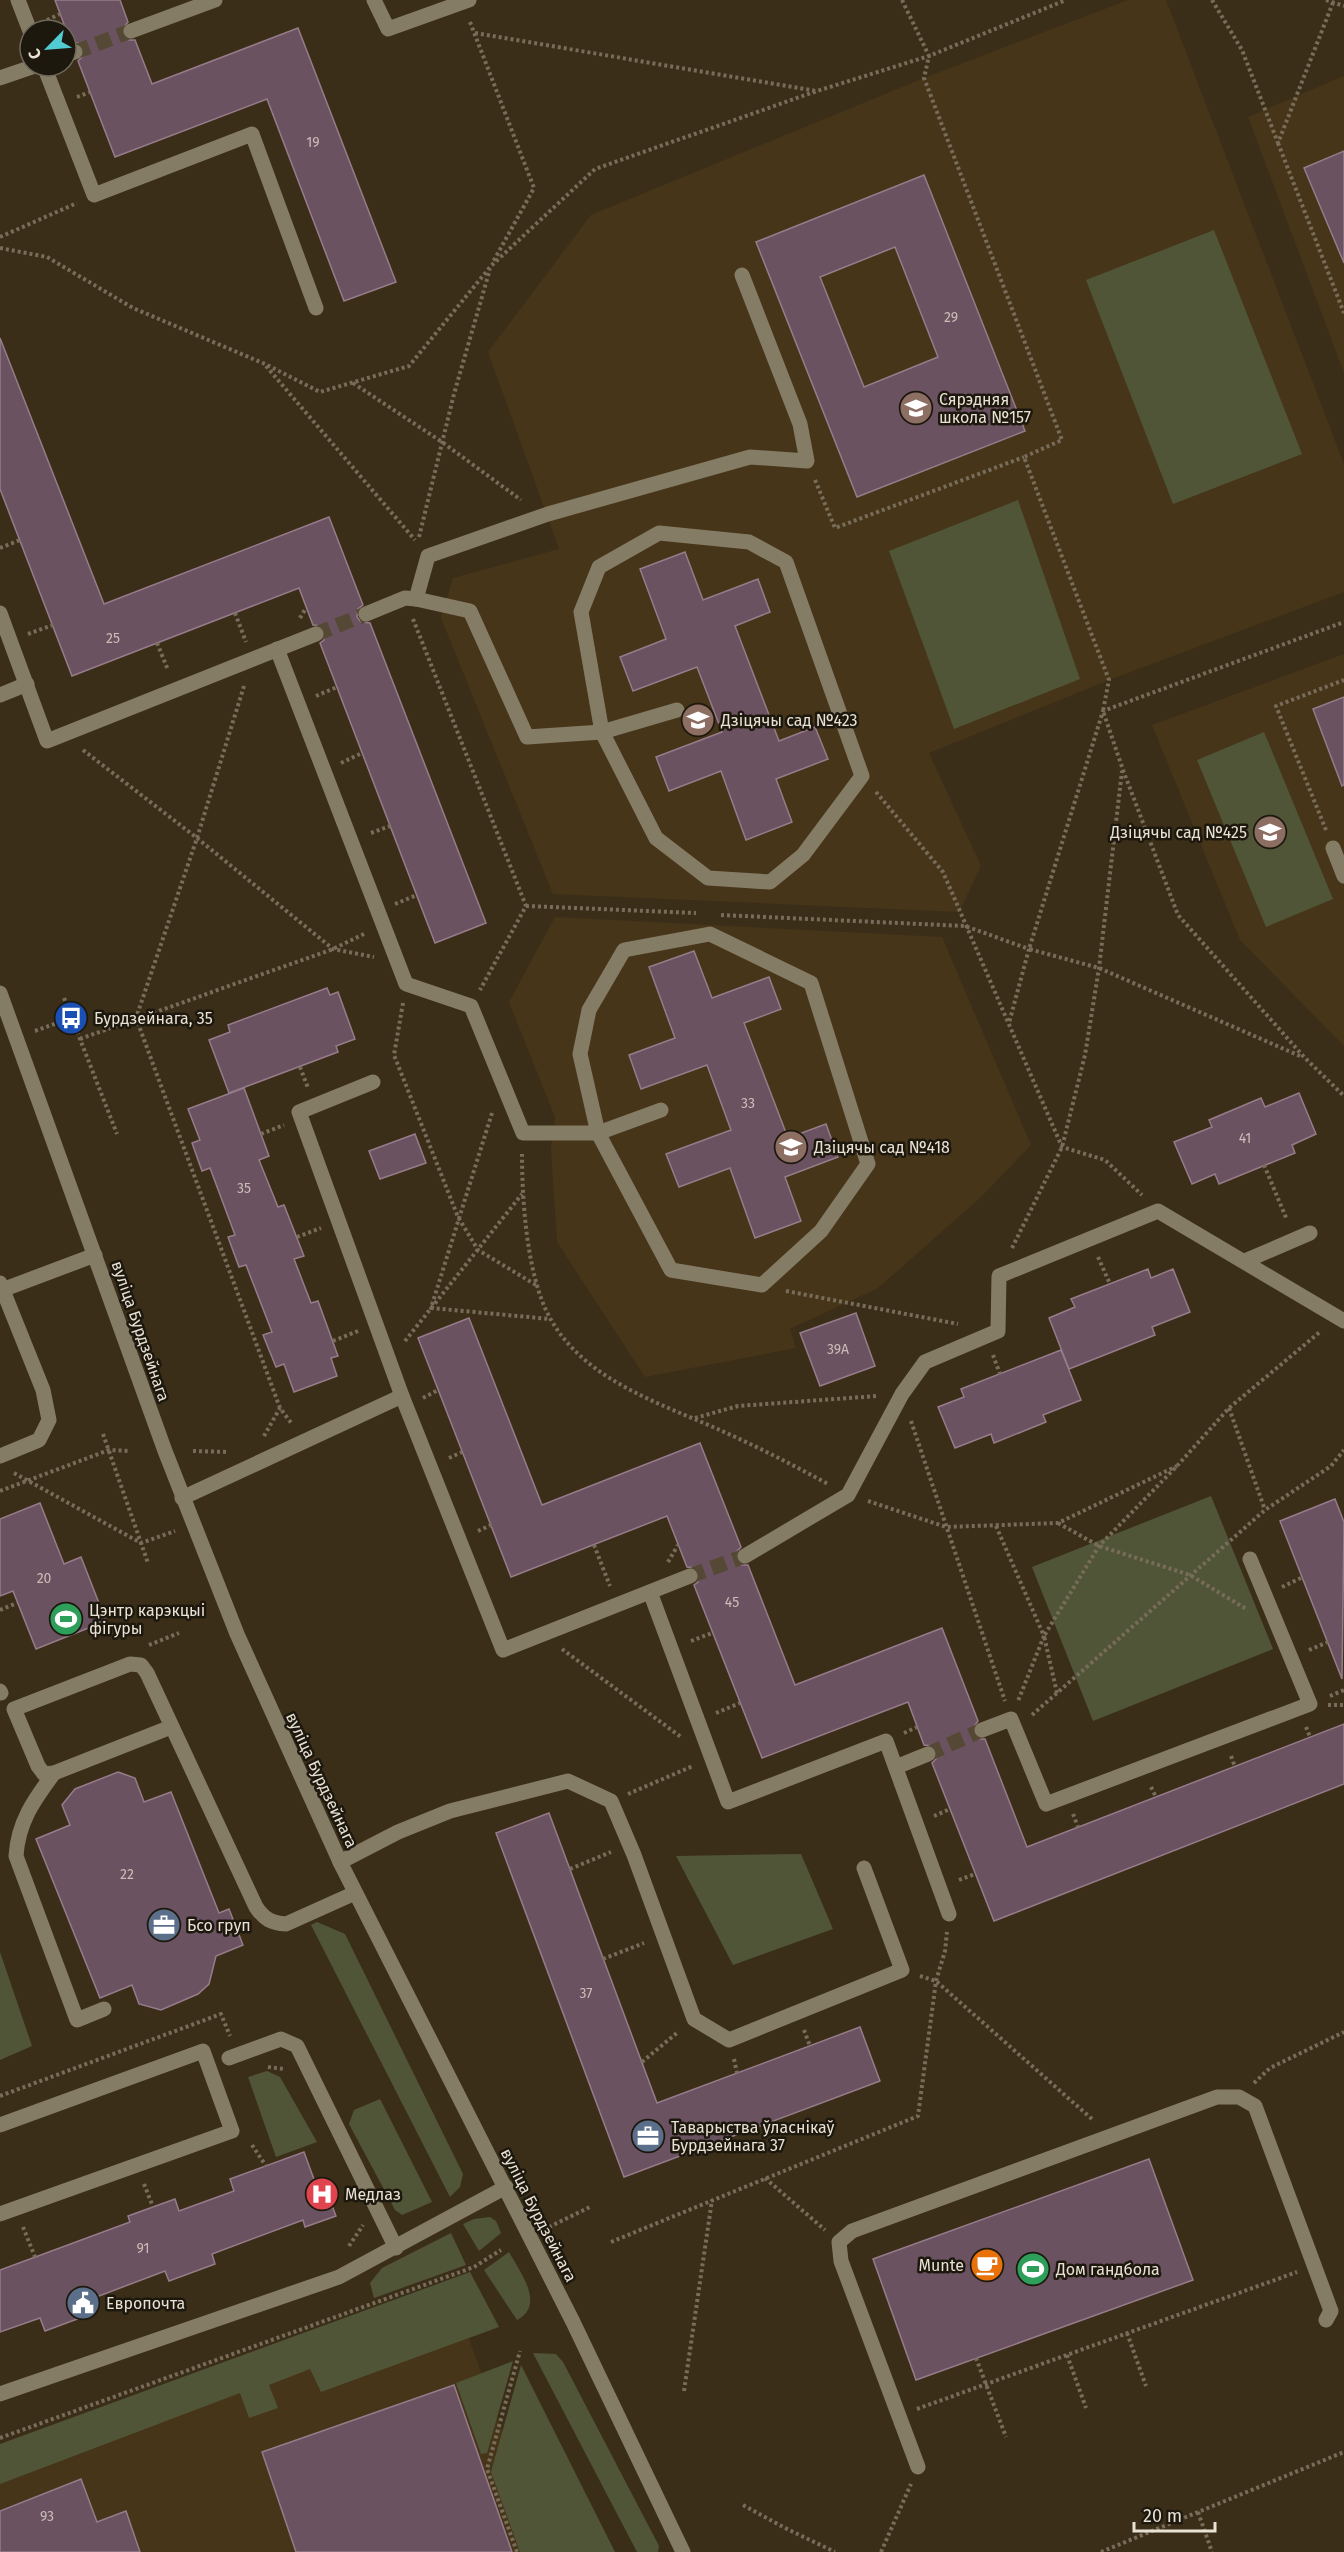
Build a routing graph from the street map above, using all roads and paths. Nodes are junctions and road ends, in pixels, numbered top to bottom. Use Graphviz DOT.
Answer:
graph roads {
  1 [pos="18,0"];
  2 [pos="215,0"];
  3 [pos="374,0"];
  4 [pos="469,0"];
  5 [pos="902,0"];
  6 [pos="1066,0"];
  7 [pos="1212,0"];
  8 [pos="1326,0"];
  9 [pos="1333,1"];
  10 [pos="1344,6"];
  11 [pos="25,18"];
  12 [pos="131,31"];
  13 [pos="929,56"];
  14 [pos="18,72"];
  15 [pos="0,78"];
  16 [pos="49,78"];
  17 [pos="817,91"];
  18 [pos="1278,142"];
  19 [pos="94,195"];
  20 [pos="0,237"];
  21 [pos="0,248"];
  22 [pos="492,266"];
  23 [pos="742,275"];
  24 [pos="316,309"];
  25 [pos="1344,313"];
  26 [pos="265,364"];
  27 [pos="352,382"];
  28 [pos="442,442"];
  29 [pos="1024,457"];
  30 [pos="807,461"];
  31 [pos="543,516"];
  32 [pos="20,540"];
  33 [pos="0,548"];
  34 [pos="410,598"];
  35 [pos="0,613"];
  36 [pos="235,613"];
  37 [pos="366,614"];
  38 [pos="1344,622"];
  39 [pos="316,634"];
  40 [pos="157,643"];
  41 [pos="277,649"];
  42 [pos="252,659"];
  43 [pos="1344,680"];
  44 [pos="27,684"];
  45 [pos="175,690"];
  46 [pos="0,695"];
  47 [pos="677,710"];
  48 [pos="1103,711"];
  49 [pos="602,732"];
  50 [pos="63,734"];
  51 [pos="1123,770"];
  52 [pos="862,776"];
  53 [pos="197,838"];
  54 [pos="1333,848"];
  55 [pos="1344,876"];
  56 [pos="526,906"];
  57 [pos="704,914"];
  58 [pos="716,914"];
  59 [pos="384,924"];
  60 [pos="964,926"];
  61 [pos="333,949"];
  62 [pos="1029,949"];
  63 [pos="398,963"];
  64 [pos="1099,968"];
  65 [pos="406,984"];
  66 [pos="0,993"];
  67 [pos="64,998"];
  68 [pos="471,1006"];
  69 [pos="71,1018"];
  70 [pos="136,1018"];
  71 [pos="1009,1023"];
  72 [pos="16,1038"];
  73 [pos="80,1039"];
  74 [pos="1304,1057"];
  75 [pos="373,1083"];
  76 [pos="502,1084"];
  77 [pos="1344,1096"];
  78 [pos="661,1110"];
  79 [pos="522,1133"];
  80 [pos="598,1133"];
  81 [pos="117,1134"];
  82 [pos="1062,1147"];
  83 [pos="1264,1165"];
  84 [pos="522,1194"];
  85 [pos="1158,1210"];
  86 [pos="458,1217"];
  87 [pos="1310,1233"];
  88 [pos="1091,1238"];
  89 [pos="1295,1240"];
  90 [pos="478,1250"];
  91 [pos="95,1255"];
  92 [pos="1245,1261"];
  93 [pos="999,1276"];
  94 [pos="1110,1284"];
  95 [pos="536,1285"];
  96 [pos="762,1286"];
  97 [pos="1,1287"];
  98 [pos="431,1308"];
  99 [pos="550,1319"];
  100 [pos="1341,1319"];
  101 [pos="963,1324"];
  102 [pos="389,1361"];
  103 [pos="902,1394"];
  104 [pos="402,1396"];
  105 [pos="1229,1407"];
  106 [pos="695,1419"];
  107 [pos="103,1434"];
  108 [pos="305,1441"];
  109 [pos="109,1450"];
  110 [pos="1344,1450"];
  111 [pos="130,1451"];
  112 [pos="193,1451"];
  113 [pos="238,1452"];
  114 [pos="0,1456"];
  115 [pos="1177,1466"];
  116 [pos="9,1471"];
  117 [pos="28,1481"];
  118 [pos="0,1491"];
  119 [pos="848,1495"];
  120 [pos="182,1498"];
  121 [pos="1265,1510"];
  122 [pos="1058,1523"];
  123 [pos="192,1524"];
  124 [pos="996,1526"];
  125 [pos="946,1527"];
  126 [pos="141,1543"];
  127 [pos="594,1545"];
  128 [pos="1099,1546"];
  129 [pos="745,1556"];
  130 [pos="1251,1559"];
  131 [pos="148,1563"];
  132 [pos="1190,1575"];
  133 [pos="690,1576"];
  134 [pos="650,1592"];
  135 [pos="17,1603"];
  136 [pos="617,1605"];
  137 [pos="0,1610"];
  138 [pos="1279,1629"];
  139 [pos="542,1635"];
  140 [pos="1044,1635"];
  141 [pos="1057,1693"];
  142 [pos="1013,1724"];
  143 [pos="171,1727"];
  144 [pos="982,1730"];
  145 [pos="683,1738"];
  146 [pos="928,1754"];
  147 [pos="698,1765"];
  148 [pos="896,1767"];
  149 [pos="54,1773"];
  150 [pos="611,1801"];
  151 [pos="629,1845"];
  152 [pos="340,1862"];
  153 [pos="864,1868"];
  154 [pos="570,1869"];
  155 [pos="356,1893"];
  156 [pos="949,1914"];
  157 [pos="663,1935"];
  158 [pos="945,1951"];
  159 [pos="603,1959"];
  160 [pos="902,1970"];
  161 [pos="936,1981"];
  162 [pos="104,2009"];
  163 [pos="694,2019"];
  164 [pos="1344,2032"];
  165 [pos="233,2056"];
  166 [pos="642,2062"];
  167 [pos="257,2071"];
  168 [pos="288,2078"];
  169 [pos="0,2096"];
  170 [pos="1239,2097"];
  171 [pos="0,2125"];
  172 [pos="249,2134"];
  173 [pos="1110,2135"];
  174 [pos="252,2145"];
  175 [pos="242,2149"];
  176 [pos="266,2166"];
  177 [pos="765,2178"];
  178 [pos="155,2180"];
  179 [pos="144,2184"];
  180 [pos="133,2187"];
  181 [pos="506,2187"];
  182 [pos="712,2200"];
  183 [pos="592,2206"];
  184 [pos="153,2207"];
  185 [pos="0,2214"];
  186 [pos="361,2215"];
  187 [pos="549,2227"];
  188 [pos="15,2229"];
  189 [pos="611,2242"];
  190 [pos="839,2242"];
  191 [pos="396,2248"];
  192 [pos="501,2250"];
  193 [pos="345,2252"];
  194 [pos="34,2257"];
  195 [pos="1316,2269"];
  196 [pos="1326,2320"];
  197 [pos="1127,2333"];
  198 [pos="520,2351"];
  199 [pos="1067,2355"];
  200 [pos="976,2358"];
  201 [pos="986,2384"];
  202 [pos="1146,2386"];
  203 [pos="684,2391"];
  204 [pos="0,2394"];
  205 [pos="1086,2408"];
  206 [pos="899,2416"];
  207 [pos="1006,2437"];
  208 [pos="0,2438"];
  209 [pos="1343,2454"];
  210 [pos="918,2467"];
  211 [pos="743,2505"];
  212 [pos="1198,2512"];
  213 [pos="517,2552"];
  214 [pos="683,2552"];
  215 [pos="835,2552"];
  216 [pos="881,2552"];
  217 [pos="1101,2552"];
  218 [pos="1212,2552"];
  1 -- 11 [label="street"];
  2 -- 12 [label="street"];
  3 -- 4 [label="street"];
  5 -- 13 [label="path"];
  6 -- 13 [label="path"];
  7 -- 18 [label="path"];
  8 -- 9 [label="path"];
  9 -- 10 [label="path"];
  9 -- 18 [label="path"];
  13 -- 17 [label="path"];
  13 -- 29 [label="path"];
  14 -- 15 [label="street"];
  16 -- 19 [label="street"];
  17 -- 22 [label="path"];
  17 -- 22 [label="path"];
  18 -- 25 [label="path"];
  19 -- 20 [label="path"];
  19 -- 24 [label="street"];
  21 -- 26 [label="path"];
  22 -- 27 [label="path"];
  22 -- 28 [label="path"];
  23 -- 30 [label="street"];
  26 -- 27 [label="path"];
  26 -- 28 [label="path"];
  27 -- 28 [label="path"];
  28 -- 31 [label="path"];
  29 -- 30 [label="path"];
  29 -- 48 [label="path"];
  30 -- 31 [label="street"];
  31 -- 34 [label="street"];
  32 -- 33 [label="path"];
  34 -- 37 [label="street"];
  34 -- 49 [label="street"];
  34 -- 56 [label="path"];
  35 -- 44 [label="street"];
  36 -- 42 [label="path"];
  38 -- 48 [label="path"];
  39 -- 41 [label="street"];
  40 -- 45 [label="path"];
  41 -- 42 [label="street"];
  41 -- 59 [label="street"];
  42 -- 45 [label="street"];
  42 -- 53 [label="path"];
  43 -- 54 [label="path"];
  44 -- 46 [label="street"];
  44 -- 50 [label="street"];
  45 -- 50 [label="street"];
  47 -- 49 [label="street"];
  48 -- 51 [label="path"];
  48 -- 62 [label="path"];
  49 -- 52 [label="street"];
  49 -- 52 [label="street"];
  50 -- 53 [label="path"];
  51 -- 64 [label="path"];
  51 -- 74 [label="path"];
  52 -- 60 [label="path"];
  53 -- 61 [label="path"];
  53 -- 70 [label="path"];
  54 -- 55 [label="street"];
  56 -- 57 [label="path"];
  56 -- 68 [label="path"];
  58 -- 60 [label="path"];
  59 -- 61 [label="path"];
  59 -- 63 [label="street"];
  60 -- 62 [label="path"];
  60 -- 71 [label="path"];
  61 -- 63 [label="path"];
  61 -- 70 [label="path"];
  62 -- 64 [label="path"];
  62 -- 71 [label="path"];
  63 -- 65 [label="street"];
  64 -- 74 [label="path"];
  64 -- 82 [label="path"];
  65 -- 68 [label="street"];
  65 -- 86 [label="path"];
  66 -- 72 [label="street, вуліца Бурдзейнага"];
  67 -- 69 [label="path"];
  68 -- 76 [label="street"];
  69 -- 72 [label="path"];
  69 -- 73 [label="path"];
  70 -- 73 [label="path"];
  70 -- 108 [label="path"];
  71 -- 82 [label="path"];
  72 -- 91 [label="street, вуліца Бурдзейнага"];
  73 -- 81 [label="path"];
  74 -- 77 [label="path"];
  75 -- 102 [label="street"];
  76 -- 79 [label="street"];
  76 -- 86 [label="path"];
  78 -- 80 [label="street"];
  79 -- 80 [label="street"];
  79 -- 84 [label="path"];
  80 -- 96 [label="street"];
  80 -- 96 [label="street"];
  82 -- 85 [label="path"];
  82 -- 93 [label="path"];
  83 -- 89 [label="path"];
  84 -- 90 [label="path"];
  84 -- 95 [label="path"];
  85 -- 88 [label="street"];
  85 -- 92 [label="street"];
  86 -- 90 [label="path"];
  86 -- 98 [label="path"];
  87 -- 89 [label="street"];
  88 -- 93 [label="street"];
  88 -- 94 [label="path"];
  89 -- 92 [label="street"];
  90 -- 95 [label="path"];
  90 -- 98 [label="path"];
  91 -- 97 [label="street"];
  91 -- 120 [label="street, вуліца Бурдзейнага"];
  92 -- 100 [label="street"];
  93 -- 103 [label="street"];
  95 -- 99 [label="path"];
  96 -- 101 [label="path"];
  97 -- 114 [label="street"];
  98 -- 99 [label="path"];
  98 -- 102 [label="path"];
  99 -- 106 [label="path"];
  100 -- 105 [label="path"];
  102 -- 104 [label="street"];
  103 -- 106 [label="path"];
  103 -- 119 [label="street"];
  103 -- 125 [label="path"];
  104 -- 108 [label="street"];
  104 -- 139 [label="street"];
  105 -- 115 [label="path"];
  105 -- 121 [label="path"];
  106 -- 119 [label="path"];
  107 -- 109 [label="path"];
  108 -- 120 [label="street"];
  109 -- 111 [label="path"];
  109 -- 117 [label="path"];
  109 -- 126 [label="path"];
  110 -- 121 [label="path"];
  112 -- 113 [label="path"];
  115 -- 122 [label="path"];
  115 -- 128 [label="path"];
  116 -- 117 [label="path"];
  117 -- 118 [label="path"];
  117 -- 126 [label="path"];
  119 -- 125 [label="path"];
  119 -- 129 [label="street"];
  120 -- 123 [label="street, вуліца Бурдзейнага"];
  121 -- 132 [label="path"];
  122 -- 124 [label="path"];
  122 -- 128 [label="path"];
  123 -- 126 [label="path"];
  123 -- 152 [label="street, вуліца Бурдзейнага"];
  124 -- 125 [label="path"];
  124 -- 140 [label="path"];
  125 -- 142 [label="path"];
  126 -- 131 [label="path"];
  127 -- 136 [label="path"];
  128 -- 132 [label="path"];
  128 -- 140 [label="path"];
  130 -- 138 [label="street"];
  132 -- 138 [label="path"];
  132 -- 141 [label="path"];
  133 -- 134 [label="street"];
  134 -- 136 [label="street"];
  134 -- 148 [label="street"];
  135 -- 137 [label="path"];
  136 -- 139 [label="street"];
  138 -- 142 [label="street"];
  139 -- 145 [label="path"];
  140 -- 141 [label="path"];
  140 -- 142 [label="path"];
  141 -- 142 [label="path"];
  142 -- 144 [label="street"];
  143 -- 149 [label="street"];
  143 -- 149 [label="street"];
  143 -- 155 [label="street"];
  146 -- 148 [label="street"];
  147 -- 150 [label="path"];
  148 -- 156 [label="street"];
  149 -- 162 [label="street"];
  150 -- 151 [label="street"];
  150 -- 152 [label="street"];
  151 -- 154 [label="path"];
  151 -- 157 [label="street"];
  152 -- 155 [label="street, вуліца Бурдзейнага"];
  153 -- 160 [label="street"];
  155 -- 181 [label="street, вуліца Бурдзейнага"];
  157 -- 159 [label="path"];
  157 -- 163 [label="street"];
  158 -- 161 [label="path"];
  160 -- 161 [label="path"];
  160 -- 163 [label="street"];
  161 -- 173 [label="path"];
  161 -- 177 [label="path"];
  163 -- 166 [label="path"];
  164 -- 170 [label="path"];
  165 -- 169 [label="path"];
  165 -- 191 [label="street"];
  167 -- 168 [label="path"];
  170 -- 173 [label="street"];
  170 -- 195 [label="street"];
  171 -- 185 [label="street"];
  172 -- 174 [label="path"];
  173 -- 190 [label="street"];
  174 -- 175 [label="path"];
  174 -- 176 [label="path"];
  177 -- 182 [label="path"];
  177 -- 190 [label="path"];
  178 -- 179 [label="path"];
  179 -- 180 [label="path"];
  179 -- 184 [label="path"];
  181 -- 191 [label="street"];
  181 -- 214 [label="street, вуліца Бурдзейнага"];
  182 -- 189 [label="path"];
  182 -- 203 [label="path"];
  183 -- 187 [label="path"];
  186 -- 193 [label="path"];
  188 -- 194 [label="path"];
  190 -- 206 [label="street"];
  191 -- 204 [label="street"];
  192 -- 208 [label="path"];
  195 -- 196 [label="street"];
  195 -- 197 [label="path"];
  197 -- 199 [label="path"];
  197 -- 202 [label="path"];
  198 -- 213 [label="path"];
  199 -- 201 [label="path"];
  199 -- 205 [label="path"];
  200 -- 201 [label="path"];
  201 -- 206 [label="path"];
  201 -- 207 [label="path"];
  206 -- 210 [label="street"];
  209 -- 212 [label="path"];
  210 -- 216 [label="path"];
  211 -- 215 [label="path"];
  212 -- 217 [label="path"];
  212 -- 218 [label="path"];
}
